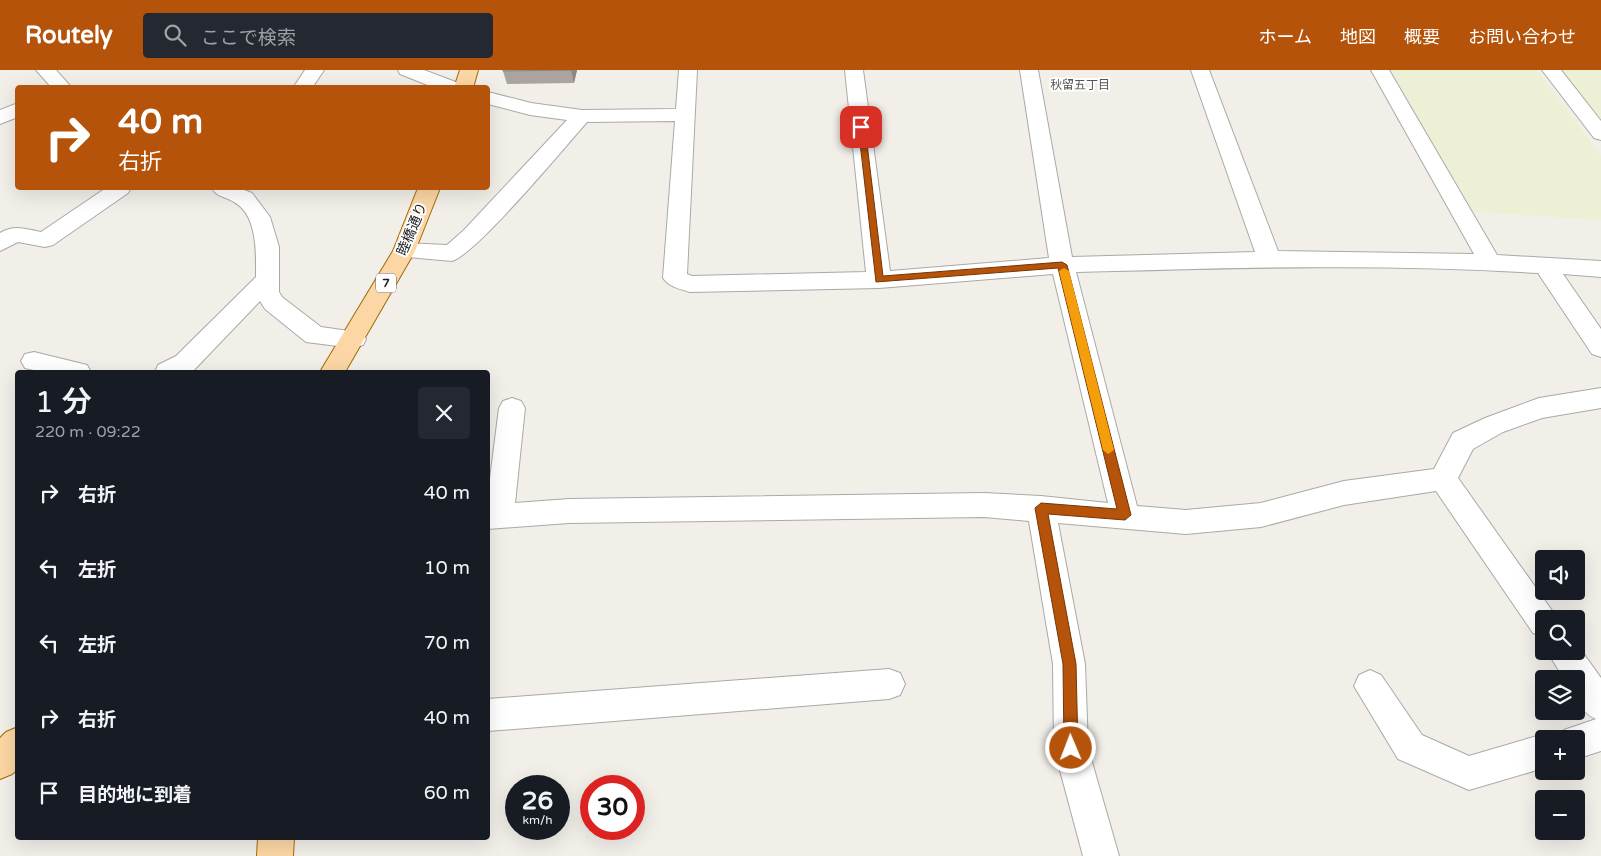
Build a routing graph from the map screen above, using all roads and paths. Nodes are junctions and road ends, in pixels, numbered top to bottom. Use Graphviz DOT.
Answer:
graph roads {
  1 [pos="45,70"];
  2 [pos="315,70"];
  3 [pos="407,70"];
  4 [pos="469,70"];
  5 [pos="688,70"];
  6 [pos="854,70"];
  7 [pos="1029,70"];
  8 [pos="1200,70"];
  9 [pos="1380,70"];
  10 [pos="1551,70"];
  11 [pos="58,85"];
  12 [pos="304,85"];
  13 [pos="446,85"];
  14 [pos="464,85"];
  15 [pos="490,99"];
  16 [pos="15,110"];
  17 [pos="684,115"];
  18 [pos="582,116"];
  19 [pos="0,118"];
  20 [pos="1601,134"];
  21 [pos="117,190"];
  22 [pos="226,190"];
  23 [pos="428,190"];
  24 [pos="0,243"];
  25 [pos="404,251"];
  26 [pos="1269,259"];
  27 [pos="1490,262"];
  28 [pos="1062,265"];
  29 [pos="1544,266"];
  30 [pos="1601,269"];
  31 [pos="268,279"];
  32 [pos="879,280"];
  33 [pos="354,339"];
  34 [pos="1601,348"];
  35 [pos="34,361"];
  36 [pos="70,370"];
  37 [pos="171,370"];
  38 [pos="333,370"];
  39 [pos="1601,398"];
  40 [pos="512,408"];
  41 [pos="1443,479"];
  42 [pos="1041,508"];
  43 [pos="1125,515"];
  44 [pos="493,517"];
  45 [pos="1535,610"];
  46 [pos="1570,660"];
  47 [pos="889,684"];
  48 [pos="1370,686"];
  49 [pos="1601,705"];
  50 [pos="490,715"];
  51 [pos="1601,734"];
  52 [pos="1585,739"];
  53 [pos="15,747"];
  54 [pos="1535,754"];
  55 [pos="0,762"];
  56 [pos="276,840"];
  57 [pos="274,856"];
  58 [pos="1100,856"];
  1 -- 11 [label="street"];
  2 -- 12 [label="street"];
  3 -- 13 [label="street"];
  4 -- 14 [label="main road"];
  5 -- 17 [label="street"];
  6 -- 32 [label="street"];
  7 -- 28 [label="street"];
  8 -- 26 [label="street"];
  9 -- 27 [label="street"];
  10 -- 20 [label="street"];
  15 -- 18 [label="street"];
  16 -- 19 [label="street"];
  17 -- 18 [label="street"];
  17 -- 32 [label="street"];
  18 -- 25 [label="street"];
  21 -- 24 [label="street"];
  22 -- 31 [label="street"];
  23 -- 25 [label="main road, 睦橋通り / 7"];
  25 -- 33 [label="main road, 睦橋通り / 7"];
  26 -- 27 [label="street"];
  26 -- 28 [label="street"];
  27 -- 29 [label="street"];
  28 -- 32 [label="street"];
  28 -- 43 [label="street"];
  29 -- 30 [label="street"];
  29 -- 34 [label="street"];
  31 -- 33 [label="street"];
  31 -- 37 [label="street"];
  33 -- 38 [label="main road, 睦橋通り / 7"];
  35 -- 36 [label="street"];
  39 -- 41 [label="street"];
  40 -- 44 [label="street"];
  41 -- 43 [label="street"];
  41 -- 45 [label="street"];
  42 -- 43 [label="street"];
  42 -- 44 [label="street"];
  42 -- 58 [label="street"];
  46 -- 49 [label="street"];
  47 -- 50 [label="street"];
  48 -- 54 [label="street"];
  51 -- 52 [label="street"];
  53 -- 55 [label="main road"];
  56 -- 57 [label="main road"];
}
